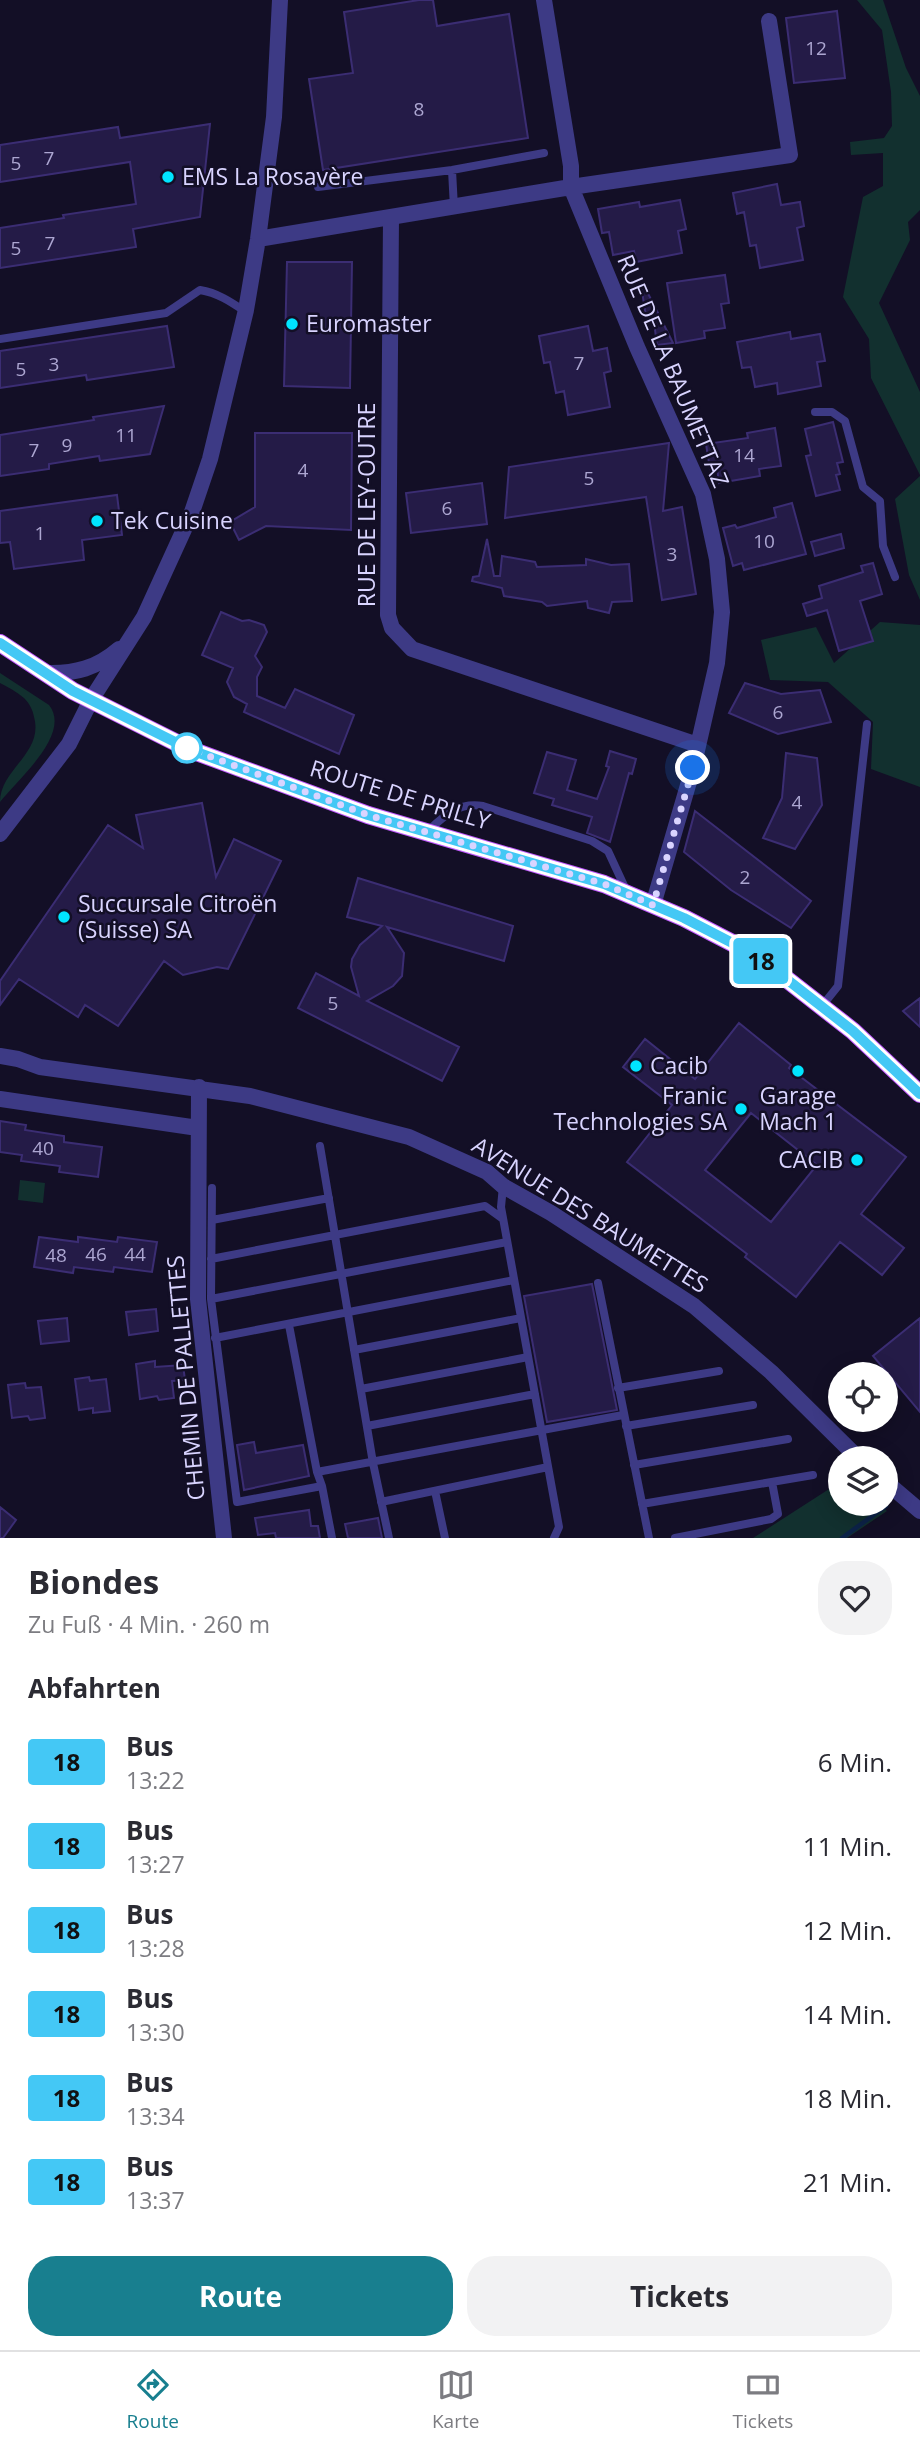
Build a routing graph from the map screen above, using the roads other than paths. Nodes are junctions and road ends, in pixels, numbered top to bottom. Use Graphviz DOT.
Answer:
graph roads {
  1 [pos="280,0"];
  2 [pos="544,0"];
  3 [pos="769,21"];
  4 [pos="544,153"];
  5 [pos="452,170"];
  6 [pos="318,187"];
  7 [pos="571,187"];
  8 [pos="454,208"];
  9 [pos="391,218"];
  10 [pos="258,239"];
  11 [pos="246,312"];
  12 [pos="0,339"];
  13 [pos="816,412"];
  14 [pos="895,577"];
  15 [pos="129,640"];
  16 [pos="0,643"];
  17 [pos="46,673"];
  18 [pos="91,700"];
  19 [pos="867,724"];
  20 [pos="698,745"];
  21 [pos="428,831"];
  22 [pos="0,834"];
  23 [pos="629,894"];
  24 [pos="653,905"];
  25 [pos="822,1006"];
  26 [pos="0,1056"];
  27 [pos="199,1087"];
  28 [pos="920,1094"];
  29 [pos="0,1099"];
  30 [pos="198,1128"];
  31 [pos="320,1146"];
  32 [pos="503,1186"];
  33 [pos="212,1188"];
  34 [pos="329,1198"];
  35 [pos="503,1219"];
  36 [pos="212,1220"];
  37 [pos="335,1236"];
  38 [pos="507,1242"];
  39 [pos="211,1259"];
  40 [pos="341,1274"];
  41 [pos="514,1280"];
  42 [pos="598,1283"];
  43 [pos="211,1299"];
  44 [pos="348,1312"];
  45 [pos="521,1318"];
  46 [pos="289,1325"];
  47 [pos="215,1338"];
  48 [pos="354,1350"];
  49 [pos="528,1357"];
  50 [pos="719,1371"];
  51 [pos="618,1388"];
  52 [pos="360,1389"];
  53 [pos="535,1394"];
  54 [pos="753,1405"];
  55 [pos="623,1415"];
  56 [pos="367,1426"];
  57 [pos="626,1426"];
  58 [pos="542,1430"];
  59 [pos="788,1439"];
  60 [pos="846,1446"];
  61 [pos="373,1463"];
  62 [pos="634,1465"];
  63 [pos="548,1467"];
  64 [pos="317,1472"];
  65 [pos="813,1475"];
  66 [pos="772,1482"];
  67 [pos="322,1486"];
  68 [pos="435,1490"];
  69 [pos="898,1492"];
  70 [pos="237,1502"];
  71 [pos="381,1502"];
  72 [pos="642,1504"];
  73 [pos="220,1505"];
  74 [pos="920,1511"];
  75 [pos="224,1538"];
  76 [pos="332,1538"];
  77 [pos="389,1538"];
  78 [pos="445,1538"];
  79 [pos="554,1538"];
  80 [pos="649,1538"];
  81 [pos="675,1538"];
  1 -- 10 [label="street"];
  2 -- 7 [label="street, RUE DE LA BAUMETTAZ"];
  3 -- 7 [label="street"];
  4 -- 5 [label="lane"];
  5 -- 6 [label="lane"];
  5 -- 8 [label="lane"];
  7 -- 8 [label="street"];
  7 -- 20 [label="street, RUE DE LA BAUMETTAZ"];
  8 -- 9 [label="street"];
  9 -- 10 [label="street"];
  9 -- 20 [label="street, RUE DE LEY-OUTRE"];
  10 -- 11 [label="street"];
  11 -- 12 [label="lane"];
  11 -- 15 [label="street"];
  13 -- 14 [label="lane"];
  15 -- 17 [label="street"];
  15 -- 18 [label="street"];
  16 -- 17 [label="main road, ROUTE DE PRILLY"];
  17 -- 18 [label="main road, ROUTE DE PRILLY"];
  18 -- 21 [label="main road, ROUTE DE PRILLY"];
  18 -- 22 [label="street"];
  19 -- 25 [label="lane"];
  20 -- 24 [label="street, RUE DE LA BAUMETTAZ"];
  21 -- 23 [label="main road, ROUTE DE PRILLY"];
  21 -- 23 [label="lane"];
  23 -- 24 [label="main road, ROUTE DE PRILLY"];
  24 -- 25 [label="main road, ROUTE DE PRILLY"];
  25 -- 28 [label="main road, ROUTE DE PRILLY"];
  26 -- 27 [label="street, AVENUE DES BAUMETTES"];
  27 -- 30 [label="street, CHEMIN DE PALLETTES"];
  27 -- 32 [label="street, AVENUE DES BAUMETTES"];
  29 -- 30 [label="street"];
  30 -- 73 [label="street, CHEMIN DE PALLETTES"];
  31 -- 34 [label="lane"];
  32 -- 35 [label="lane"];
  32 -- 60 [label="street, AVENUE DES BAUMETTES"];
  33 -- 36 [label="lane"];
  34 -- 36 [label="lane"];
  34 -- 37 [label="lane"];
  35 -- 37 [label="lane"];
  35 -- 38 [label="lane"];
  36 -- 39 [label="lane"];
  37 -- 39 [label="lane"];
  37 -- 40 [label="lane"];
  38 -- 40 [label="lane"];
  38 -- 41 [label="lane"];
  39 -- 43 [label="lane"];
  40 -- 43 [label="lane"];
  40 -- 44 [label="lane"];
  41 -- 44 [label="lane"];
  41 -- 45 [label="lane"];
  42 -- 51 [label="lane"];
  43 -- 47 [label="lane"];
  44 -- 46 [label="lane"];
  44 -- 48 [label="lane"];
  45 -- 48 [label="lane"];
  45 -- 49 [label="lane"];
  46 -- 47 [label="lane"];
  46 -- 64 [label="lane"];
  47 -- 70 [label="lane"];
  48 -- 52 [label="lane"];
  49 -- 52 [label="lane"];
  49 -- 53 [label="lane"];
  50 -- 51 [label="lane"];
  51 -- 55 [label="lane"];
  52 -- 56 [label="lane"];
  53 -- 56 [label="lane"];
  53 -- 58 [label="lane"];
  54 -- 57 [label="lane"];
  55 -- 57 [label="lane"];
  55 -- 58 [label="lane"];
  56 -- 61 [label="lane"];
  57 -- 62 [label="lane"];
  58 -- 61 [label="lane"];
  58 -- 63 [label="lane"];
  59 -- 62 [label="lane"];
  61 -- 64 [label="lane"];
  61 -- 71 [label="lane"];
  62 -- 72 [label="lane"];
  63 -- 68 [label="lane"];
  63 -- 79 [label="lane"];
  64 -- 67 [label="lane"];
  65 -- 66 [label="lane"];
  66 -- 72 [label="lane"];
  66 -- 81 [label="lane"];
  67 -- 70 [label="lane"];
  67 -- 76 [label="lane"];
  68 -- 71 [label="lane"];
  68 -- 78 [label="lane"];
  69 -- 74 [label="street"];
  70 -- 73 [label="lane"];
  71 -- 77 [label="lane"];
  72 -- 80 [label="lane"];
  73 -- 75 [label="street, CHEMIN DE PALLETTES"];
}
